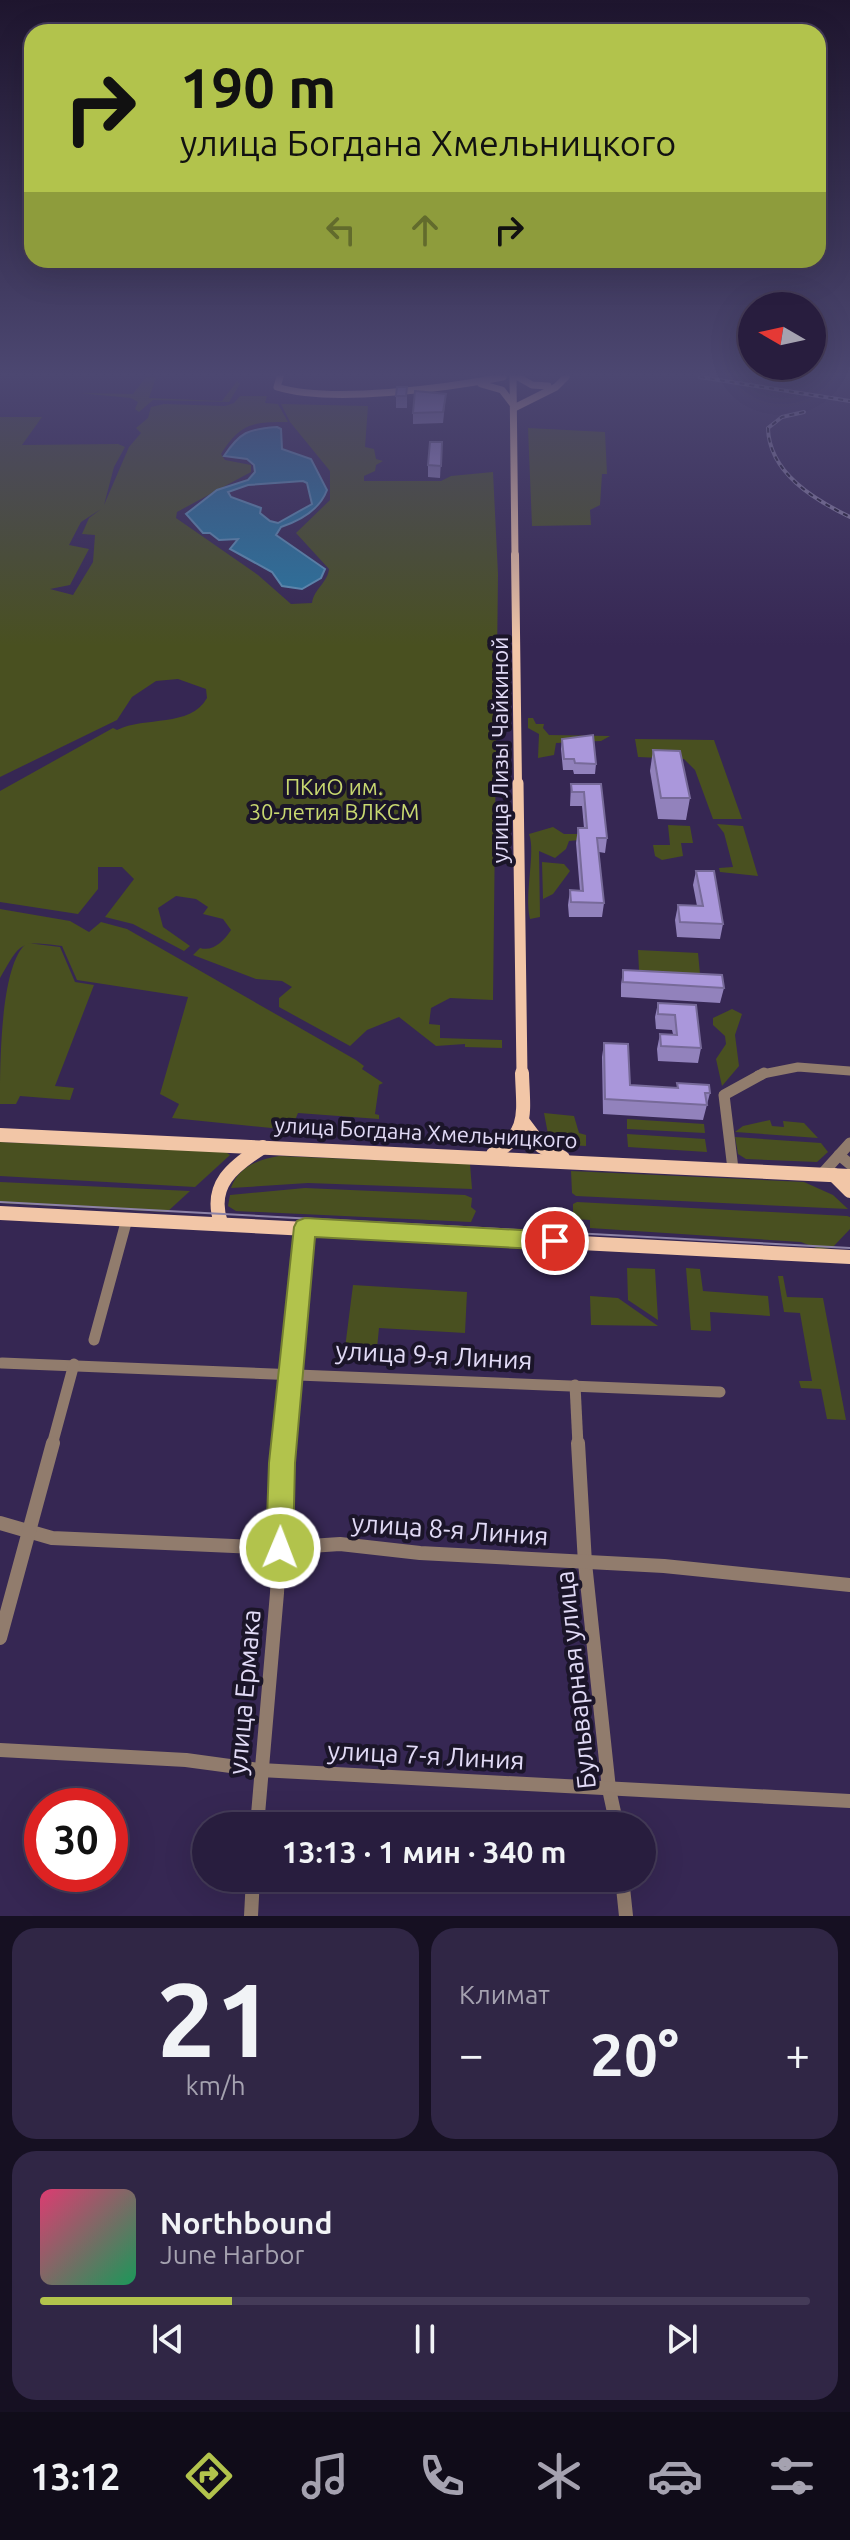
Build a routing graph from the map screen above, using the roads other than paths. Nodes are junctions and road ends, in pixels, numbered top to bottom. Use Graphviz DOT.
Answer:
graph roads {
  1 [pos="515,466"];
  2 [pos="850,1071"];
  3 [pos="523,1122"];
  4 [pos="0,1135"];
  5 [pos="850,1143"];
  6 [pos="263,1147"];
  7 [pos="839,1155"];
  8 [pos="485,1156"];
  9 [pos="569,1161"];
  10 [pos="850,1164"];
  11 [pos="733,1169"];
  12 [pos="828,1174"];
  13 [pos="850,1176"];
  14 [pos="850,1191"];
  15 [pos="0,1213"];
  16 [pos="127,1219"];
  17 [pos="221,1223"];
  18 [pos="305,1227"];
  19 [pos="847,1256"];
  20 [pos="94,1340"];
  21 [pos="2,1363"];
  22 [pos="74,1364"];
  23 [pos="292,1372"];
  24 [pos="575,1385"];
  25 [pos="720,1392"];
  26 [pos="0,1523"];
  27 [pos="27,1530"];
  28 [pos="280,1548"];
  29 [pos="585,1563"];
  30 [pos="850,1585"];
  31 [pos="0,1638"];
  32 [pos="0,1750"];
  33 [pos="260,1770"];
  34 [pos="609,1789"];
  35 [pos="850,1801"];
  36 [pos="258,1812"];
  37 [pos="614,1812"];
  38 [pos="252,1892"];
  39 [pos="623,1892"];
  40 [pos="251,1916"];
  41 [pos="626,1916"];
  1 -- 3 [label="main road, улица Лизы Чайкиной"];
  2 -- 11 [label="street"];
  3 -- 8 [label="main road"];
  3 -- 9 [label="main road"];
  4 -- 6 [label="main road, улица Богдана Хмельницкого"];
  5 -- 7 [label="street"];
  6 -- 8 [label="main road, улица Богдана Хмельницкого"];
  6 -- 17 [label="main road"];
  7 -- 10 [label="street"];
  7 -- 12 [label="street"];
  8 -- 9 [label="main road, улица Богдана Хмельницкого"];
  9 -- 11 [label="main road, улица Богдана Хмельницкого"];
  11 -- 12 [label="main road, улица Богдана Хмельницкого"];
  12 -- 13 [label="main road, улица Богдана Хмельницкого"];
  12 -- 14 [label="main road"];
  15 -- 16 [label="main road"];
  16 -- 17 [label="main road"];
  16 -- 20 [label="street"];
  17 -- 18 [label="main road"];
  18 -- 19 [label="main road"];
  18 -- 23 [label="street, улица Ермака"];
  21 -- 22 [label="street, улица 9-я Линия"];
  22 -- 23 [label="street, улица 9-я Линия"];
  22 -- 27 [label="street"];
  23 -- 24 [label="street, улица 9-я Линия"];
  23 -- 28 [label="street, улица Ермака"];
  24 -- 25 [label="street, улица 9-я Линия"];
  24 -- 29 [label="street, Бульварная улица"];
  26 -- 27 [label="street, улица 8-я Линия"];
  27 -- 28 [label="street, улица 8-я Линия"];
  27 -- 31 [label="street"];
  28 -- 29 [label="street, улица 8-я Линия"];
  28 -- 33 [label="street, улица Ермака"];
  29 -- 30 [label="street, улица 8-я Линия"];
  29 -- 34 [label="street, Бульварная улица"];
  32 -- 33 [label="street, улица 7-я Линия"];
  33 -- 34 [label="street, улица 7-я Линия"];
  33 -- 36 [label="street, улица Ермака"];
  34 -- 35 [label="street, улица 7-я Линия"];
  34 -- 37 [label="street, Бульварная улица"];
  38 -- 40 [label="street"];
  39 -- 41 [label="street"];
}
